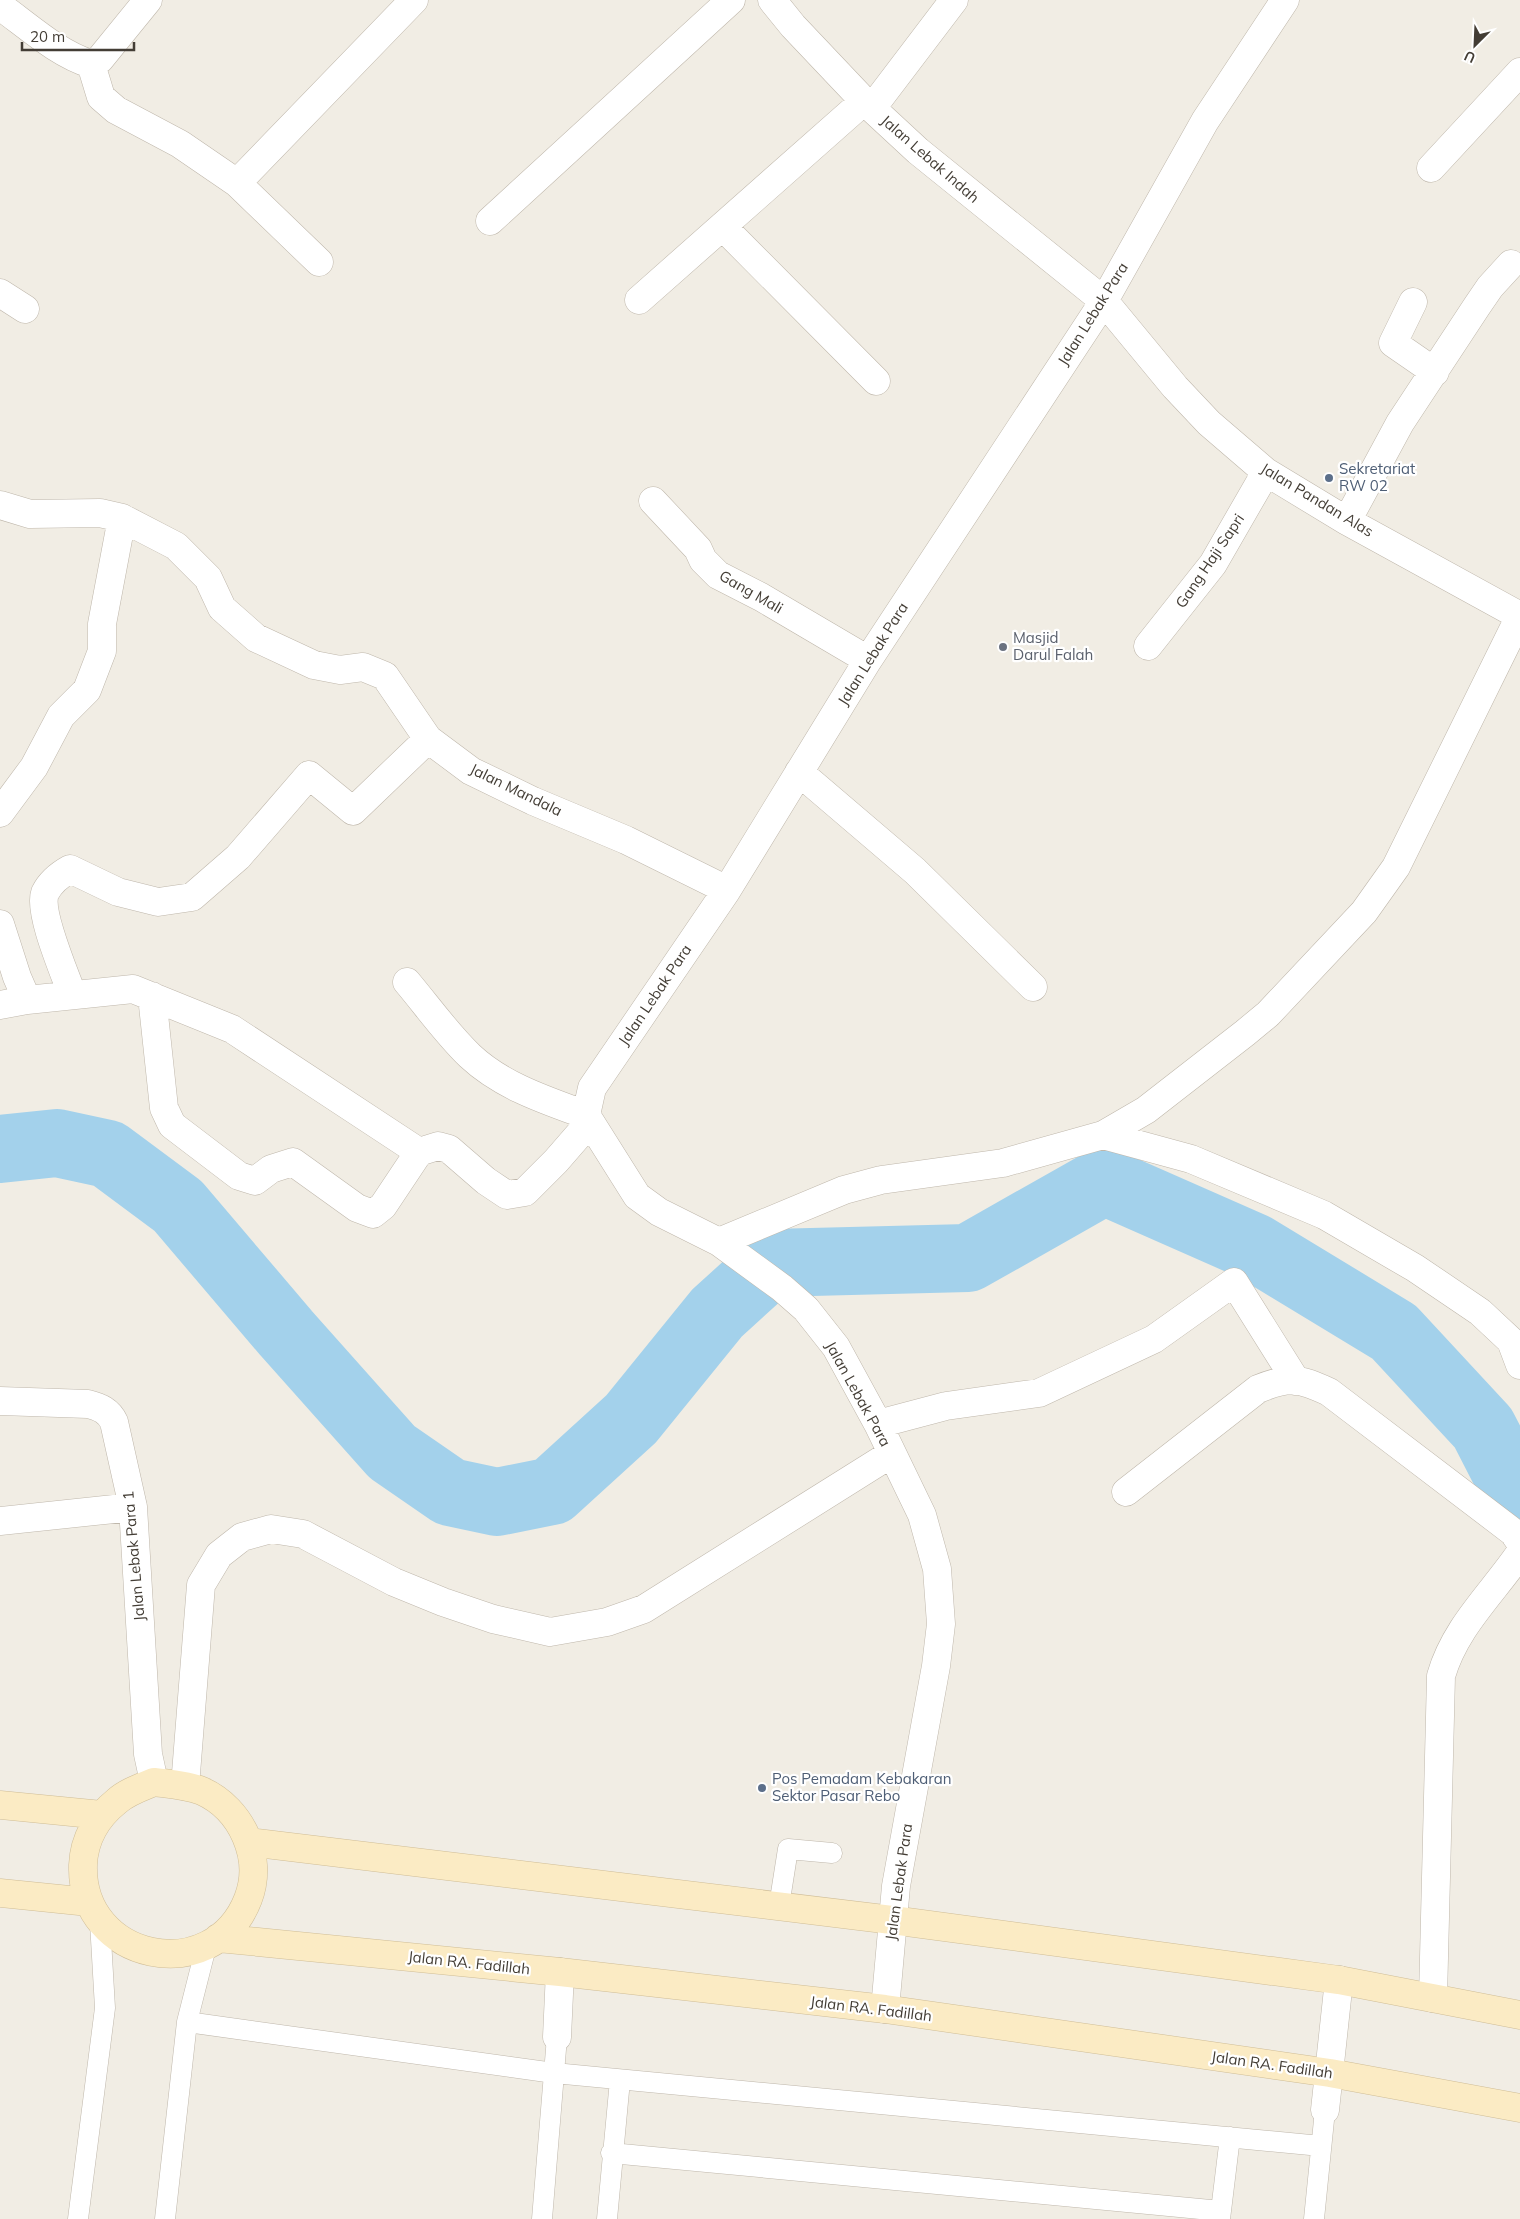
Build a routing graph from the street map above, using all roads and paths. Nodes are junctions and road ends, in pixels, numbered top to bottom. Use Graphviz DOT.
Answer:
graph roads {
  1 [pos="148,0"];
  2 [pos="414,0"];
  3 [pos="731,0"];
  4 [pos="772,0"];
  5 [pos="954,0"];
  6 [pos="1285,0"];
  7 [pos="0,6"];
  8 [pos="91,64"];
  9 [pos="1520,72"];
  10 [pos="868,104"];
  11 [pos="1430,168"];
  12 [pos="237,183"];
  13 [pos="490,221"];
  14 [pos="724,228"];
  15 [pos="318,262"];
  16 [pos="1511,264"];
  17 [pos="0,293"];
  18 [pos="640,300"];
  19 [pos="1104,301"];
  20 [pos="1413,302"];
  21 [pos="25,309"];
  22 [pos="1435,372"];
  23 [pos="876,381"];
  24 [pos="1266,472"];
  25 [pos="653,501"];
  26 [pos="0,505"];
  27 [pos="122,518"];
  28 [pos="1347,521"];
  29 [pos="1520,616"];
  30 [pos="1148,646"];
  31 [pos="868,660"];
  32 [pos="428,739"];
  33 [pos="800,772"];
  34 [pos="0,813"];
  35 [pos="727,890"];
  36 [pos="0,924"];
  37 [pos="407,982"];
  38 [pos="1034,988"];
  39 [pos="72,994"];
  40 [pos="152,996"];
  41 [pos="28,1000"];
  42 [pos="0,1005"];
  43 [pos="588,1119"];
  44 [pos="1103,1135"];
  45 [pos="419,1152"];
  46 [pos="719,1242"];
  47 [pos="1517,1346"];
  48 [pos="1296,1382"];
  49 [pos="0,1401"];
  50 [pos="878,1424"];
  51 [pos="891,1454"];
  52 [pos="1126,1492"];
  53 [pos="133,1507"];
  54 [pos="0,1521"];
  55 [pos="1520,1542"];
  56 [pos="1520,1553"];
  57 [pos="154,1782"];
  58 [pos="186,1786"];
  59 [pos="0,1805"];
  60 [pos="102,1815"];
  61 [pos="249,1842"];
  62 [pos="832,1853"];
  63 [pos="0,1892"];
  64 [pos="779,1906"];
  65 [pos="94,1912"];
  66 [pos="892,1920"];
  67 [pos="212,1942"];
  68 [pos="560,1972"];
  69 [pos="1339,1980"];
  70 [pos="1433,1998"];
  71 [pos="885,2010"];
  72 [pos="1520,2015"];
  73 [pos="188,2022"];
  74 [pos="557,2037"];
  75 [pos="554,2073"];
  76 [pos="1330,2073"];
  77 [pos="620,2080"];
  78 [pos="1520,2108"];
  79 [pos="1325,2110"];
  80 [pos="1230,2137"];
  81 [pos="1321,2146"];
  82 [pos="612,2153"];
  83 [pos="1220,2215"];
  84 [pos="78,2219"];
  85 [pos="165,2219"];
  86 [pos="542,2219"];
  87 [pos="607,2219"];
  88 [pos="1314,2219"];
  1 -- 8 [label="street"];
  2 -- 12 [label="street"];
  3 -- 13 [label="street"];
  4 -- 10 [label="street, Jalan Lebak Indah"];
  5 -- 10 [label="street"];
  6 -- 19 [label="street, Jalan Lebak Para"];
  7 -- 8 [label="street"];
  8 -- 12 [label="street"];
  9 -- 11 [label="street"];
  10 -- 14 [label="street"];
  10 -- 19 [label="street, Jalan Lebak Indah"];
  12 -- 15 [label="street"];
  14 -- 18 [label="street"];
  14 -- 23 [label="street"];
  16 -- 22 [label="street"];
  17 -- 21 [label="street"];
  19 -- 24 [label="street, Jalan Pandan Alas"];
  19 -- 31 [label="street, Jalan Lebak Para"];
  20 -- 22 [label="street"];
  22 -- 28 [label="street"];
  24 -- 28 [label="street, Jalan Pandan Alas"];
  24 -- 30 [label="street, Gang Haji Sapri"];
  25 -- 31 [label="street, Gang Mali"];
  26 -- 27 [label="street, Jalan Mandala"];
  27 -- 32 [label="street, Jalan Mandala"];
  27 -- 34 [label="street"];
  28 -- 29 [label="street, Jalan Pandan Alas"];
  29 -- 44 [label="street"];
  31 -- 33 [label="street, Jalan Lebak Para"];
  32 -- 35 [label="street, Jalan Mandala"];
  32 -- 39 [label="street"];
  33 -- 35 [label="street, Jalan Lebak Para"];
  33 -- 38 [label="street"];
  35 -- 43 [label="street, Jalan Lebak Para"];
  36 -- 41 [label="street"];
  37 -- 43 [label="street"];
  39 -- 40 [label="street"];
  39 -- 41 [label="street"];
  40 -- 45 [label="street"];
  40 -- 45 [label="street"];
  41 -- 42 [label="street"];
  43 -- 45 [label="street"];
  43 -- 46 [label="street, Jalan Lebak Para"];
  44 -- 46 [label="street"];
  44 -- 47 [label="street"];
  46 -- 50 [label="street, Jalan Lebak Para"];
  48 -- 50 [label="street"];
  48 -- 52 [label="street"];
  48 -- 55 [label="street"];
  49 -- 53 [label="street, Jalan Lebak Para 1"];
  50 -- 51 [label="street, Jalan Lebak Para"];
  51 -- 58 [label="street"];
  51 -- 66 [label="street, Jalan Lebak Para"];
  53 -- 54 [label="street"];
  53 -- 57 [label="street, Jalan Lebak Para 1"];
  56 -- 70 [label="street"];
  57 -- 58 [label="main road"];
  57 -- 60 [label="main road"];
  58 -- 61 [label="main road"];
  59 -- 60 [label="main road"];
  60 -- 65 [label="main road"];
  61 -- 64 [label="main road"];
  61 -- 67 [label="main road"];
  62 -- 64 [label="lane"];
  63 -- 65 [label="main road"];
  64 -- 66 [label="main road"];
  65 -- 67 [label="main road"];
  65 -- 84 [label="lane"];
  66 -- 69 [label="main road"];
  66 -- 71 [label="street, Jalan Lebak Para"];
  67 -- 68 [label="main road, Jalan RA. Fadillah"];
  67 -- 73 [label="lane"];
  68 -- 71 [label="main road, Jalan RA. Fadillah"];
  68 -- 74 [label="street"];
  69 -- 70 [label="main road"];
  69 -- 76 [label="street"];
  70 -- 72 [label="main road"];
  71 -- 76 [label="main road, Jalan RA. Fadillah"];
  73 -- 75 [label="lane"];
  73 -- 85 [label="lane"];
  74 -- 75 [label="lane"];
  75 -- 77 [label="lane"];
  75 -- 86 [label="lane"];
  76 -- 78 [label="main road, Jalan RA. Fadillah"];
  76 -- 79 [label="street"];
  77 -- 80 [label="lane"];
  77 -- 82 [label="lane"];
  79 -- 81 [label="lane"];
  80 -- 81 [label="lane"];
  80 -- 83 [label="lane"];
  81 -- 88 [label="lane"];
  82 -- 83 [label="lane"];
  82 -- 87 [label="lane"];
}
